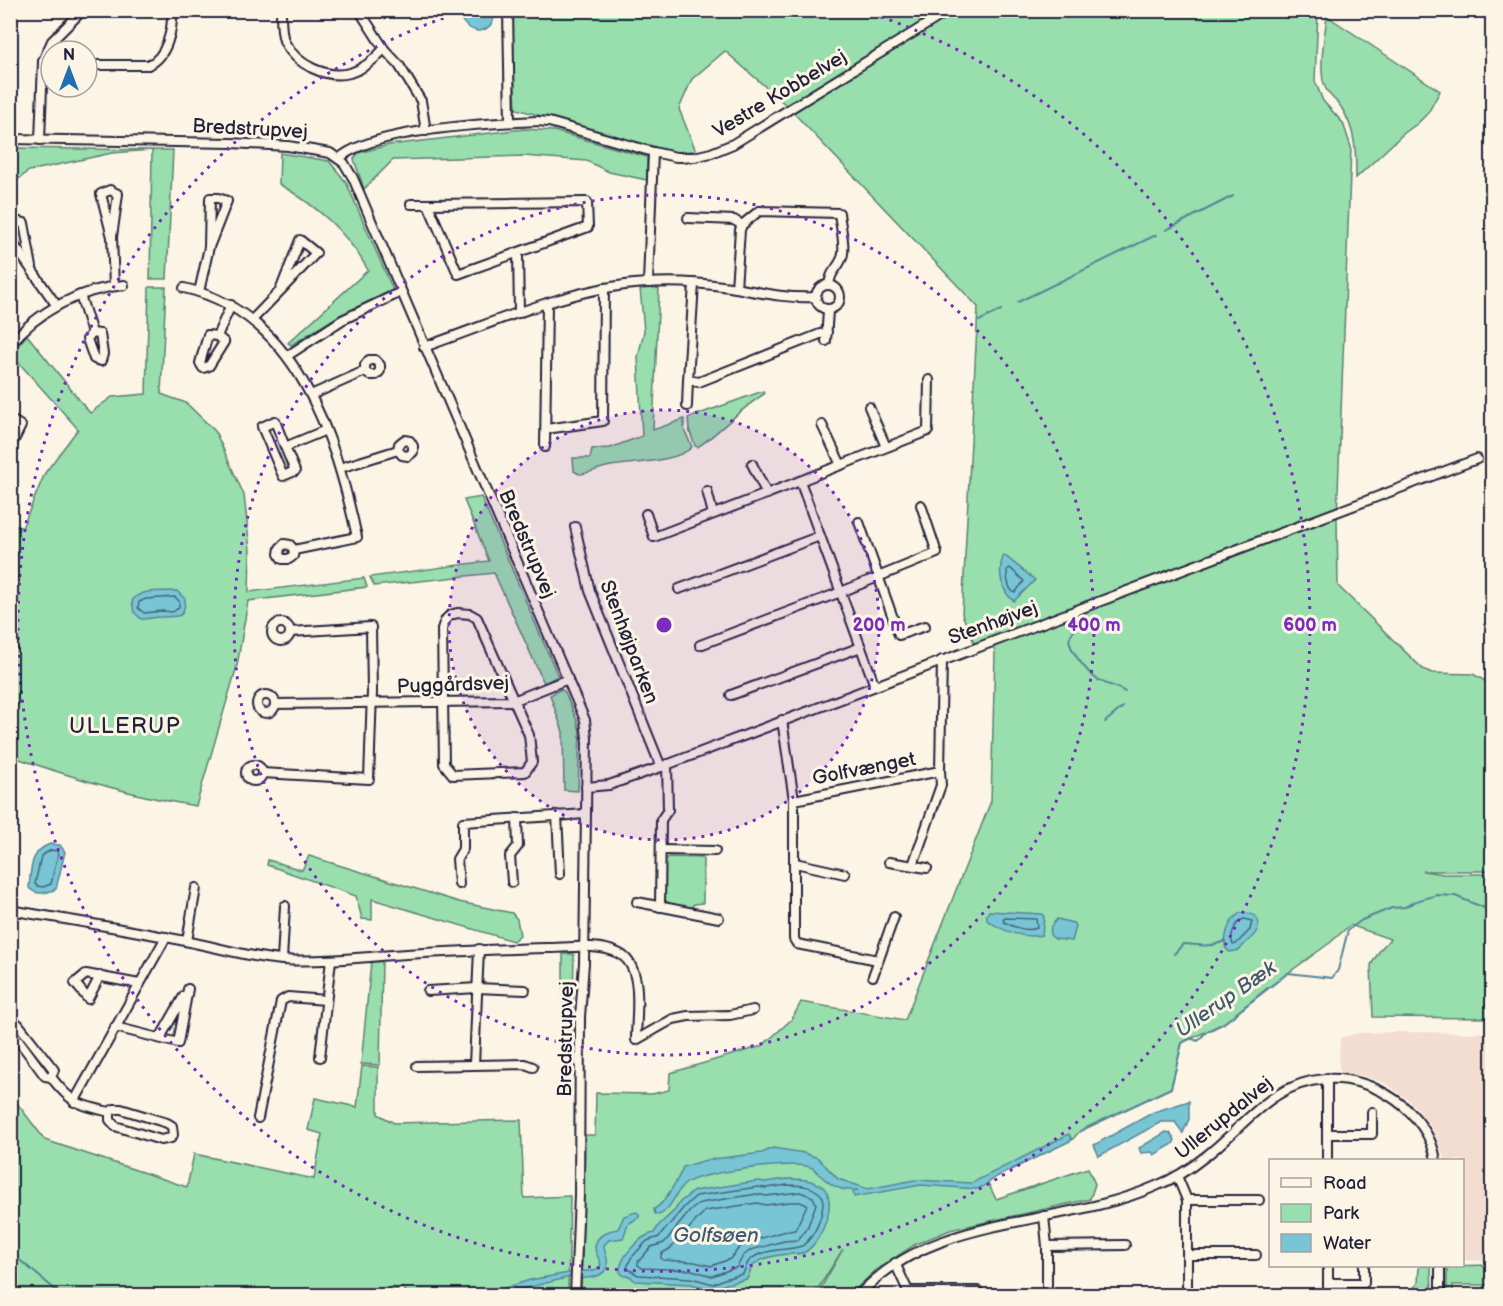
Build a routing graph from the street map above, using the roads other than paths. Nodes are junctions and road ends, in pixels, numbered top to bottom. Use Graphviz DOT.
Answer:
graph roads {
  1 [pos="83,10"];
  2 [pos="172,10"];
  3 [pos="281,10"];
  4 [pos="359,10"];
  5 [pos="508,10"];
  6 [pos="950,10"];
  7 [pos="54,39"];
  8 [pos="384,49"];
  9 [pos="99,64"];
  10 [pos="44,99"];
  11 [pos="510,122"];
  12 [pos="426,131"];
  13 [pos="10,139"];
  14 [pos="40,140"];
  15 [pos="653,153"];
  16 [pos="339,158"];
  17 [pos="411,204"];
  18 [pos="428,204"];
  19 [pos="688,218"];
  20 [pos="742,225"];
  21 [pos="10,228"];
  22 [pos="112,237"];
  23 [pos="10,239"];
  24 [pos="208,247"];
  25 [pos="518,253"];
  26 [pos="32,269"];
  27 [pos="648,283"];
  28 [pos="694,283"];
  29 [pos="124,285"];
  30 [pos="829,285"];
  31 [pos="114,286"];
  32 [pos="184,288"];
  33 [pos="604,288"];
  34 [pos="736,288"];
  35 [pos="280,291"];
  36 [pos="199,292"];
  37 [pos="401,292"];
  38 [pos="81,295"];
  39 [pos="816,297"];
  40 [pos="547,303"];
  41 [pos="231,305"];
  42 [pos="57,306"];
  43 [pos="828,310"];
  44 [pos="519,313"];
  45 [pos="253,319"];
  46 [pos="92,333"];
  47 [pos="217,336"];
  48 [pos="12,341"];
  49 [pos="424,347"];
  50 [pos="287,356"];
  51 [pos="365,371"];
  52 [pos="688,380"];
  53 [pos="928,380"];
  54 [pos="311,395"];
  55 [pos="687,406"];
  56 [pos="869,406"];
  57 [pos="10,423"];
  58 [pos="822,425"];
  59 [pos="546,429"];
  60 [pos="326,430"];
  61 [pos="285,447"];
  62 [pos="545,447"];
  63 [pos="886,447"];
  64 [pos="10,448"];
  65 [pos="398,450"];
  66 [pos="1477,459"];
  67 [pos="752,464"];
  68 [pos="841,465"];
  69 [pos="340,468"];
  70 [pos="800,481"];
  71 [pos="707,491"];
  72 [pos="767,494"];
  73 [pos="921,505"];
  74 [pos="646,514"];
  75 [pos="713,514"];
  76 [pos="859,522"];
  77 [pos="575,527"];
  78 [pos="820,536"];
  79 [pos="294,550"];
  80 [pos="879,576"];
  81 [pos="679,589"];
  82 [pos="841,592"];
  83 [pos="925,626"];
  84 [pos="290,632"];
  85 [pos="700,645"];
  86 [pos="861,647"];
  87 [pos="942,660"];
  88 [pos="568,679"];
  89 [pos="875,686"];
  90 [pos="731,695"];
  91 [pos="513,701"];
  92 [pos="370,703"];
  93 [pos="443,703"];
  94 [pos="275,704"];
  95 [pos="782,720"];
  96 [pos="664,766"];
  97 [pos="940,771"];
  98 [pos="262,773"];
  99 [pos="586,787"];
  100 [pos="794,800"];
  101 [pos="586,814"];
  102 [pos="557,815"];
  103 [pos="517,818"];
  104 [pos="661,850"];
  105 [pos="715,850"];
  106 [pos="889,862"];
  107 [pos="795,863"];
  108 [pos="913,865"];
  109 [pos="927,868"];
  110 [pos="560,874"];
  111 [pos="845,874"];
  112 [pos="512,882"];
  113 [pos="459,884"];
  114 [pos="196,888"];
  115 [pos="637,902"];
  116 [pos="285,906"];
  117 [pos="660,907"];
  118 [pos="10,910"];
  119 [pos="894,917"];
  120 [pos="719,918"];
  121 [pos="166,937"];
  122 [pos="186,941"];
  123 [pos="584,948"];
  124 [pos="480,949"];
  125 [pos="282,960"];
  126 [pos="331,960"];
  127 [pos="878,960"];
  128 [pos="100,976"];
  129 [pos="873,976"];
  130 [pos="139,984"];
  131 [pos="477,988"];
  132 [pos="525,990"];
  133 [pos="428,991"];
  134 [pos="326,1000"];
  135 [pos="753,1010"];
  136 [pos="115,1027"];
  137 [pos="160,1038"];
  138 [pos="320,1058"];
  139 [pos="474,1065"];
  140 [pos="417,1066"];
  141 [pos="533,1067"];
  142 [pos="51,1077"];
  143 [pos="1327,1078"];
  144 [pos="74,1102"];
  145 [pos="1372,1112"];
  146 [pos="110,1113"];
  147 [pos="258,1118"];
  148 [pos="1327,1134"];
  149 [pos="1327,1159"];
  150 [pos="1435,1159"];
  151 [pos="1177,1176"];
  152 [pos="1187,1200"];
  153 [pos="1259,1200"];
  154 [pos="1044,1216"];
  155 [pos="1125,1245"];
  156 [pos="1047,1246"];
  157 [pos="1187,1255"];
  158 [pos="1257,1255"];
  159 [pos="895,1263"];
  160 [pos="1328,1267"];
  161 [pos="1364,1267"];
  162 [pos="1440,1267"];
  163 [pos="978,1291"];
  164 [pos="575,1296"];
  165 [pos="858,1296"];
  166 [pos="1047,1296"];
  167 [pos="1187,1296"];
  168 [pos="1440,1296"];
  1 -- 7 [label="street"];
  2 -- 9 [label="street"];
  3 -- 8 [label="street"];
  4 -- 8 [label="street"];
  5 -- 11 [label="street"];
  6 -- 15 [label="street, Vestre Kobbelvej"];
  8 -- 12 [label="street"];
  10 -- 14 [label="street"];
  11 -- 12 [label="street, Vestre Kobbelvej"];
  11 -- 15 [label="street, Vestre Kobbelvej"];
  12 -- 16 [label="street, Vestre Kobbelvej"];
  13 -- 14 [label="street, Bredstrupvej"];
  14 -- 16 [label="street, Bredstrupvej"];
  15 -- 27 [label="street"];
  16 -- 37 [label="street, Bredstrupvej"];
  17 -- 18 [label="street"];
  18 -- 25 [label="street"];
  18 -- 25 [label="street"];
  19 -- 20 [label="street"];
  20 -- 30 [label="street"];
  20 -- 34 [label="street"];
  21 -- 26 [label="street"];
  22 -- 22 [label="street"];
  22 -- 31 [label="street"];
  23 -- 26 [label="street"];
  24 -- 24 [label="street"];
  24 -- 36 [label="street"];
  25 -- 44 [label="street"];
  26 -- 42 [label="street"];
  27 -- 28 [label="street"];
  27 -- 33 [label="street"];
  28 -- 34 [label="street"];
  28 -- 52 [label="street"];
  29 -- 31 [label="street"];
  30 -- 39 [label="street"];
  30 -- 43 [label="street"];
  31 -- 38 [label="street"];
  32 -- 36 [label="street"];
  33 -- 40 [label="street"];
  33 -- 59 [label="street"];
  34 -- 39 [label="street"];
  35 -- 35 [label="street"];
  35 -- 45 [label="street"];
  36 -- 41 [label="street"];
  37 -- 49 [label="street, Bredstrupvej"];
  37 -- 50 [label="street"];
  38 -- 42 [label="street"];
  38 -- 46 [label="street"];
  39 -- 43 [label="street"];
  40 -- 44 [label="street"];
  40 -- 59 [label="street"];
  41 -- 45 [label="street"];
  41 -- 47 [label="street"];
  42 -- 48 [label="street"];
  43 -- 52 [label="street"];
  44 -- 49 [label="street"];
  45 -- 50 [label="street"];
  49 -- 88 [label="street, Bredstrupvej"];
  50 -- 54 [label="street"];
  51 -- 54 [label="street"];
  52 -- 55 [label="street"];
  53 -- 63 [label="street"];
  54 -- 60 [label="street"];
  56 -- 63 [label="street"];
  57 -- 64 [label="street"];
  58 -- 68 [label="street"];
  59 -- 62 [label="street"];
  60 -- 61 [label="street"];
  60 -- 69 [label="street"];
  61 -- 61 [label="street"];
  63 -- 68 [label="street"];
  65 -- 69 [label="street"];
  66 -- 87 [label="street, Stenhøjvej"];
  67 -- 72 [label="street"];
  68 -- 70 [label="street"];
  69 -- 79 [label="street"];
  70 -- 72 [label="street"];
  70 -- 78 [label="street"];
  71 -- 75 [label="street"];
  72 -- 75 [label="street"];
  73 -- 80 [label="street"];
  74 -- 75 [label="street"];
  76 -- 80 [label="street"];
  77 -- 96 [label="street, Stenhøjparken"];
  78 -- 81 [label="street"];
  78 -- 82 [label="street"];
  80 -- 82 [label="street"];
  80 -- 83 [label="street"];
  82 -- 85 [label="street"];
  82 -- 86 [label="street"];
  84 -- 92 [label="street, Puggårdsvej"];
  86 -- 89 [label="street"];
  86 -- 90 [label="street"];
  87 -- 89 [label="street, Stenhøjvej"];
  87 -- 97 [label="street, Golfvænget"];
  88 -- 91 [label="street, Puggårdsvej"];
  88 -- 99 [label="street, Bredstrupvej"];
  89 -- 95 [label="street, Stenhøjvej"];
  91 -- 93 [label="street, Puggårdsvej"];
  91 -- 93 [label="street"];
  91 -- 93 [label="street"];
  92 -- 93 [label="street, Puggårdsvej"];
  92 -- 94 [label="street, Puggårdsvej"];
  92 -- 98 [label="street, Puggårdsvej"];
  95 -- 96 [label="street, Stenhøjvej"];
  95 -- 100 [label="street, Golfvænget"];
  96 -- 99 [label="street, Stenhøjvej"];
  96 -- 104 [label="street"];
  97 -- 100 [label="street, Golfvænget"];
  97 -- 108 [label="street, Golfvænget"];
  99 -- 101 [label="street, Bredstrupvej"];
  100 -- 107 [label="street, Golfvænget"];
  101 -- 102 [label="street"];
  101 -- 123 [label="street, Bredstrupvej"];
  102 -- 103 [label="street"];
  102 -- 110 [label="street"];
  103 -- 112 [label="street"];
  103 -- 113 [label="street"];
  104 -- 105 [label="street"];
  104 -- 117 [label="street"];
  106 -- 108 [label="street"];
  107 -- 111 [label="street"];
  107 -- 127 [label="street, Golfvænget"];
  108 -- 109 [label="street"];
  114 -- 122 [label="street"];
  115 -- 117 [label="street"];
  116 -- 125 [label="street"];
  117 -- 120 [label="street"];
  118 -- 121 [label="street"];
  119 -- 127 [label="street"];
  121 -- 122 [label="street"];
  121 -- 130 [label="street"];
  122 -- 125 [label="street"];
  123 -- 124 [label="street"];
  123 -- 135 [label="street"];
  123 -- 164 [label="street, Bredstrupvej"];
  124 -- 126 [label="street"];
  124 -- 131 [label="street"];
  125 -- 126 [label="street"];
  126 -- 134 [label="street"];
  127 -- 129 [label="street"];
  128 -- 130 [label="street"];
  130 -- 136 [label="street"];
  131 -- 132 [label="street"];
  131 -- 133 [label="street"];
  131 -- 139 [label="street"];
  134 -- 138 [label="street"];
  134 -- 147 [label="street"];
  136 -- 137 [label="street"];
  136 -- 144 [label="street"];
  137 -- 137 [label="street"];
  139 -- 140 [label="street"];
  139 -- 141 [label="street"];
  142 -- 142 [label="street"];
  142 -- 144 [label="street"];
  143 -- 148 [label="street"];
  143 -- 150 [label="street, Ullerupdalvej"];
  143 -- 151 [label="street, Ullerupdalvej"];
  144 -- 146 [label="street"];
  145 -- 148 [label="street"];
  146 -- 146 [label="street"];
  148 -- 149 [label="street"];
  151 -- 152 [label="street, Ullerupdalvej"];
  151 -- 154 [label="street, Ullerupdalvej"];
  152 -- 153 [label="street"];
  152 -- 157 [label="street, Ullerupdalvej"];
  154 -- 156 [label="street"];
  154 -- 159 [label="street, Ullerupdalvej"];
  155 -- 156 [label="street"];
  156 -- 166 [label="street"];
  157 -- 158 [label="street"];
  157 -- 167 [label="street, Ullerupdalvej"];
  159 -- 163 [label="street"];
  159 -- 165 [label="street, Ullerupdalvej"];
  160 -- 161 [label="street"];
  162 -- 168 [label="street"];
}
